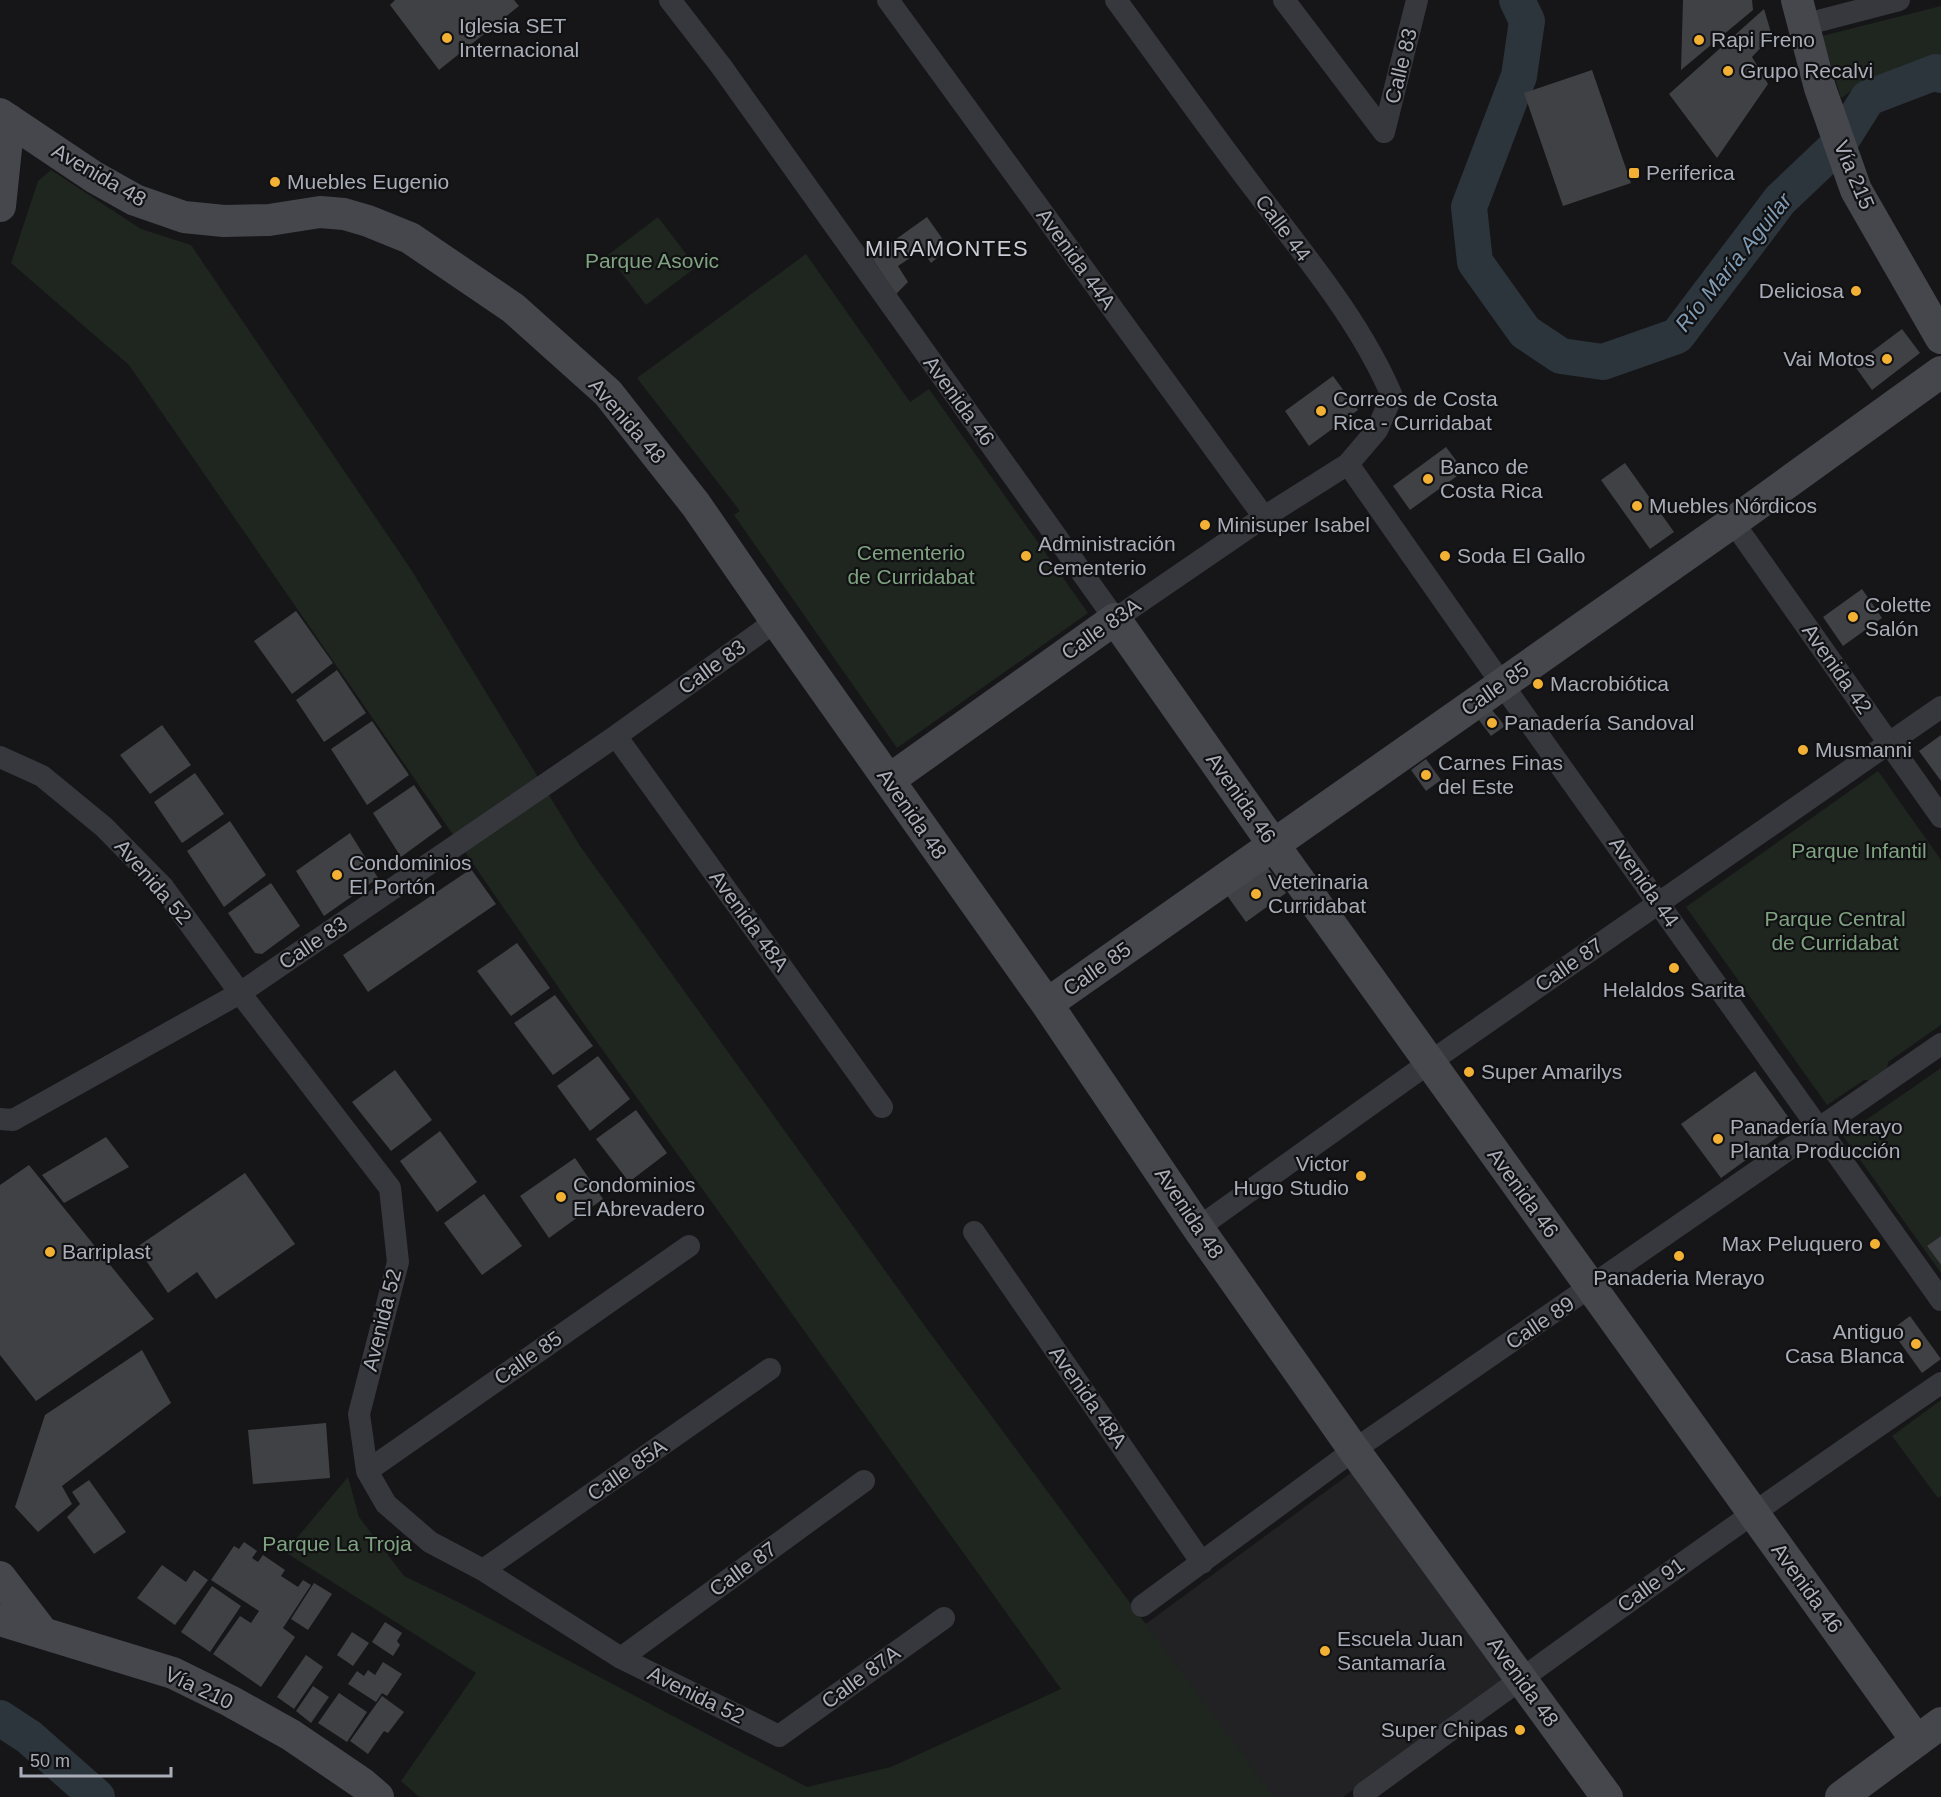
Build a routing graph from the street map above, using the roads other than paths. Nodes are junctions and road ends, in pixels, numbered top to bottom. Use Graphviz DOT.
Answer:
graph roads {
  1 [pos="670,0"];
  2 [pos="888,0"];
  3 [pos="1116,0"];
  4 [pos="1284,0"];
  5 [pos="1417,0"];
  6 [pos="1899,0"];
  7 [pos="1800,13"];
  8 [pos="5,117"];
  9 [pos="55,151"];
  10 [pos="1,184"];
  11 [pos="1941,338"];
  12 [pos="1941,372"];
  13 [pos="1348,464"];
  14 [pos="1264,517"];
  15 [pos="1733,522"];
  16 [pos="1115,619"];
  17 [pos="776,621"];
  18 [pos="1502,684"];
  19 [pos="1941,707"];
  20 [pos="616,736"];
  21 [pos="1890,744"];
  22 [pos="0,758"];
  23 [pos="889,780"];
  24 [pos="1941,817"];
  25 [pos="1274,844"];
  26 [pos="1658,903"];
  27 [pos="240,993"];
  28 [pos="1047,1004"];
  29 [pos="1941,1044"];
  30 [pos="1430,1062"];
  31 [pos="882,1107"];
  32 [pos="6,1119"];
  33 [pos="1819,1128"];
  34 [pos="1198,1228"];
  35 [pos="974,1232"];
  36 [pos="689,1246"];
  37 [pos="1591,1288"];
  38 [pos="1941,1299"];
  39 [pos="770,1369"];
  40 [pos="1941,1383"];
  41 [pos="1354,1450"];
  42 [pos="367,1471"];
  43 [pos="864,1481"];
  44 [pos="1752,1512"];
  45 [pos="1202,1563"];
  46 [pos="483,1570"];
  47 [pos="0,1577"];
  48 [pos="1142,1606"];
  49 [pos="944,1618"];
  50 [pos="0,1620"];
  51 [pos="43,1633"];
  52 [pos="621,1658"];
  53 [pos="1521,1679"];
  54 [pos="1929,1732"];
  55 [pos="779,1736"];
  56 [pos="1366,1795"];
  57 [pos="378,1797"];
  58 [pos="1607,1797"];
  59 [pos="1840,1797"];
  1 -- 16 [label="street, Avenida 46"];
  2 -- 14 [label="street, Avenida 44A"];
  3 -- 13 [label="street, Calle 44"];
  4 -- 5 [label="street, Calle 83"];
  6 -- 7 [label="street"];
  7 -- 11 [label="street, Vía 215"];
  8 -- 9 [label="street, Avenida 48"];
  8 -- 10 [label="street"];
  9 -- 10 [label="street"];
  9 -- 17 [label="street, Avenida 48"];
  12 -- 15 [label="street, Calle 85"];
  13 -- 14 [label="street, Calle 83A"];
  13 -- 18 [label="street, Avenida 44"];
  14 -- 16 [label="street, Calle 83A"];
  15 -- 18 [label="street, Calle 85"];
  15 -- 21 [label="street, Avenida 42"];
  16 -- 23 [label="street, Calle 83A"];
  16 -- 25 [label="street, Avenida 46"];
  17 -- 20 [label="street, Calle 83"];
  17 -- 23 [label="street, Avenida 48"];
  18 -- 25 [label="street, Calle 85"];
  18 -- 26 [label="street, Avenida 44"];
  19 -- 21 [label="street, Calle 87"];
  20 -- 27 [label="street, Calle 83"];
  20 -- 31 [label="street, Avenida 48A"];
  21 -- 24 [label="street, Avenida 42"];
  21 -- 26 [label="street, Calle 87"];
  22 -- 27 [label="street, Avenida 52"];
  23 -- 28 [label="street, Avenida 48"];
  25 -- 28 [label="street, Calle 85"];
  25 -- 30 [label="street, Avenida 46"];
  26 -- 30 [label="street, Calle 87"];
  26 -- 33 [label="street, Avenida 44"];
  27 -- 32 [label="street, Calle 83"];
  27 -- 42 [label="street, Avenida 52"];
  28 -- 34 [label="street, Avenida 48"];
  29 -- 33 [label="street, Calle 89"];
  30 -- 34 [label="street, Calle 87"];
  30 -- 37 [label="street, Avenida 46"];
  33 -- 37 [label="street, Calle 89"];
  33 -- 38 [label="street, Avenida 44"];
  34 -- 41 [label="street, Avenida 48"];
  35 -- 45 [label="street, Avenida 48A"];
  36 -- 42 [label="street, Calle 85"];
  37 -- 41 [label="street, Calle 89"];
  37 -- 44 [label="street, Avenida 46"];
  39 -- 46 [label="street, Calle 85A"];
  40 -- 44 [label="street, Calle 91"];
  41 -- 45 [label="street, Calle 89"];
  41 -- 53 [label="street, Avenida 48"];
  42 -- 46 [label="street, Avenida 52"];
  43 -- 52 [label="street, Calle 87"];
  44 -- 53 [label="street, Calle 91"];
  44 -- 54 [label="street, Avenida 46"];
  45 -- 48 [label="street, Calle 89"];
  46 -- 52 [label="street, Avenida 52"];
  47 -- 51 [label="street"];
  49 -- 55 [label="street, Calle 87A"];
  50 -- 51 [label="street, Vía 210"];
  51 -- 57 [label="street, Vía 210"];
  52 -- 55 [label="street, Avenida 52"];
  53 -- 56 [label="street, Calle 91"];
  53 -- 58 [label="street, Avenida 48"];
  54 -- 59 [label="street"];
}
